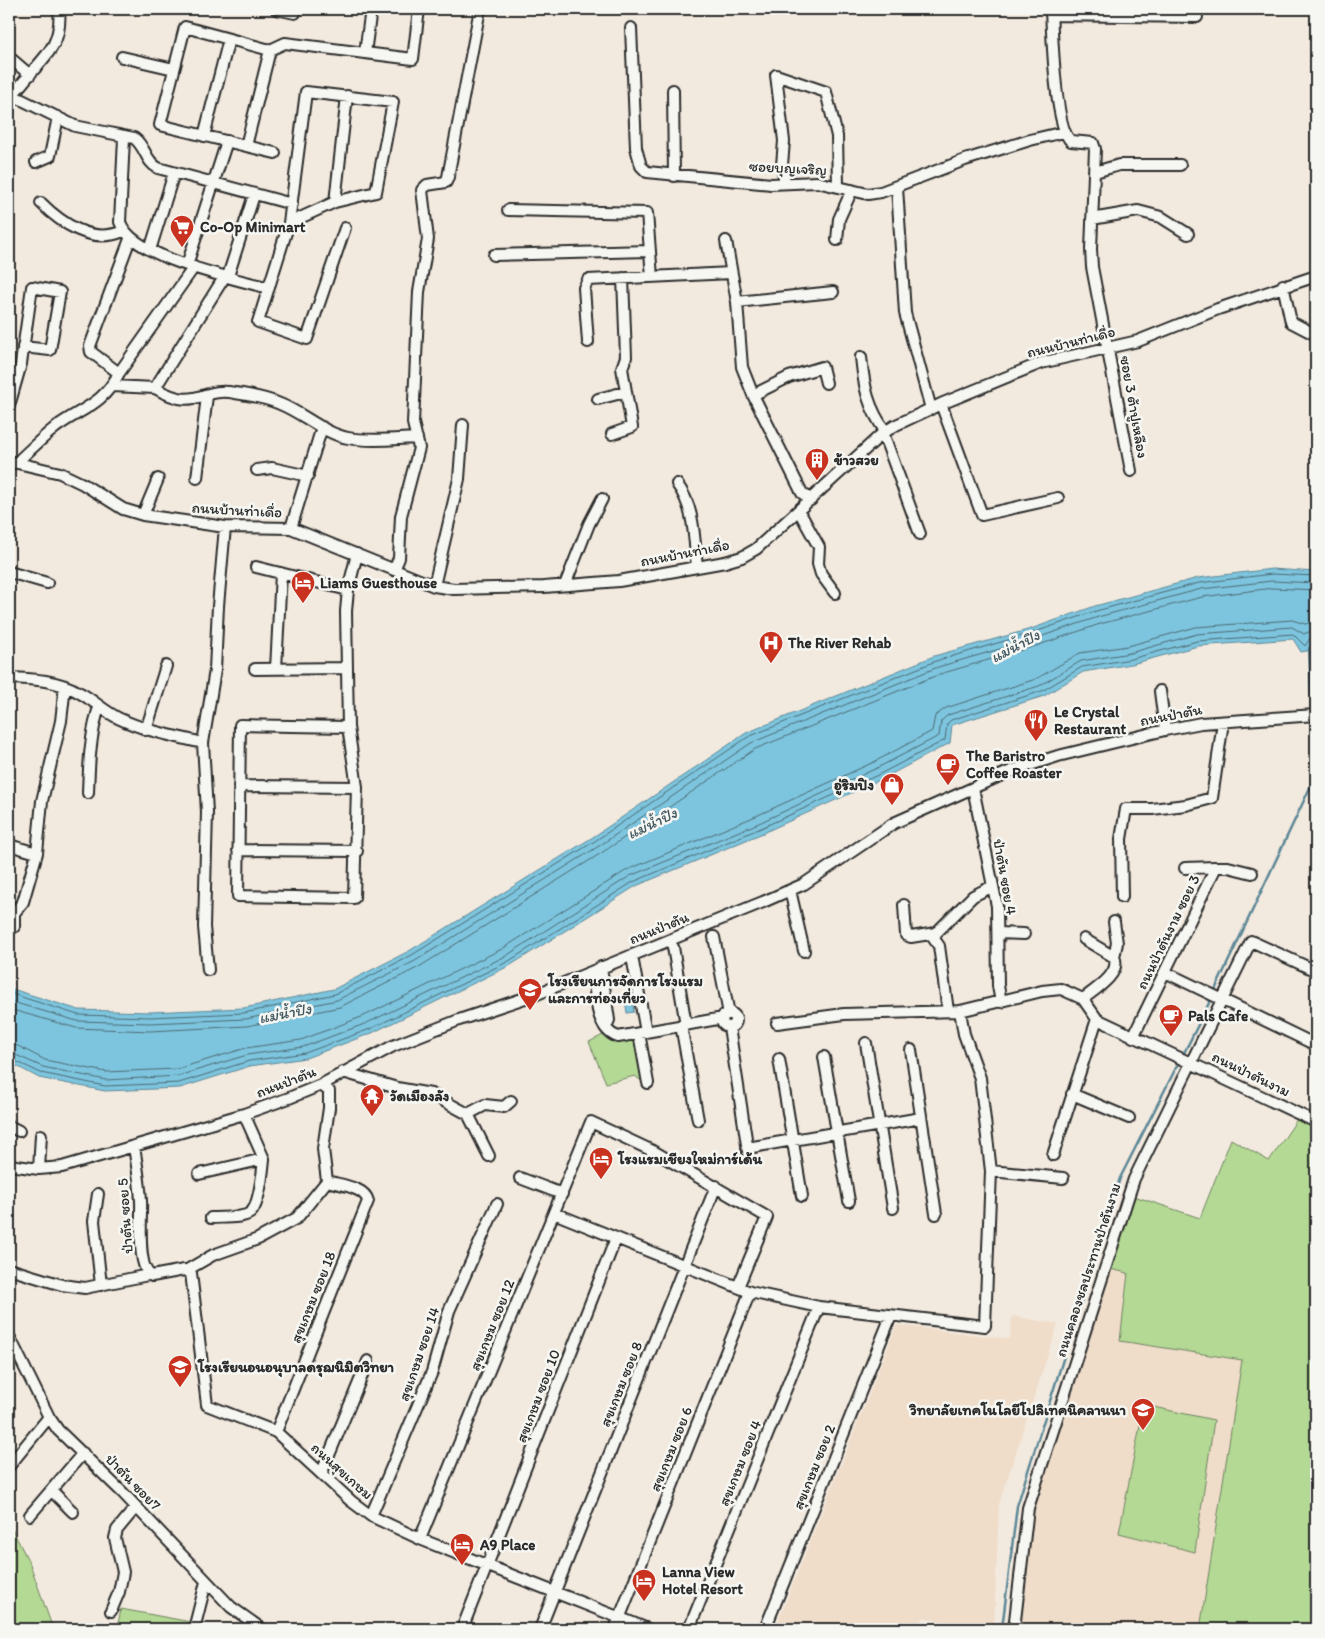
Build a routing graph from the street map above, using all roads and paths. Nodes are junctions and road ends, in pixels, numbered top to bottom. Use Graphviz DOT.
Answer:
graph roads {
  1 [pos="59,9"];
  2 [pos="276,9"];
  3 [pos="295,9"];
  4 [pos="372,9"];
  5 [pos="419,9"];
  6 [pos="480,9"];
  7 [pos="1051,12"];
  8 [pos="1197,17"];
  9 [pos="631,28"];
  10 [pos="229,39"];
  11 [pos="270,50"];
  12 [pos="365,53"];
  13 [pos="122,56"];
  14 [pos="9,57"];
  15 [pos="174,70"];
  16 [pos="30,75"];
  17 [pos="673,90"];
  18 [pos="10,96"];
  19 [pos="347,96"];
  20 [pos="58,117"];
  21 [pos="1064,132"];
  22 [pos="204,136"];
  23 [pos="124,138"];
  24 [pos="227,141"];
  25 [pos="246,146"];
  26 [pos="275,153"];
  27 [pos="36,162"];
  28 [pos="1180,165"];
  29 [pos="1095,172"];
  30 [pos="174,173"];
  31 [pos="674,176"];
  32 [pos="785,182"];
  33 [pos="214,184"];
  34 [pos="838,186"];
  35 [pos="897,187"];
  36 [pos="852,190"];
  37 [pos="254,195"];
  38 [pos="335,202"];
  39 [pos="41,203"];
  40 [pos="292,204"];
  41 [pos="508,210"];
  42 [pos="1092,219"];
  43 [pos="289,223"];
  44 [pos="345,228"];
  45 [pos="1188,234"];
  46 [pos="126,235"];
  47 [pos="837,240"];
  48 [pos="726,241"];
  49 [pos="150,250"];
  50 [pos="648,251"];
  51 [pos="494,255"];
  52 [pos="191,266"];
  53 [pos="732,274"];
  54 [pos="227,276"];
  55 [pos="1316,276"];
  56 [pos="652,277"];
  57 [pos="623,278"];
  58 [pos="1284,285"];
  59 [pos="268,288"];
  60 [pos="833,292"];
  61 [pos="737,302"];
  62 [pos="1316,335"];
  63 [pos="588,342"];
  64 [pos="23,347"];
  65 [pos="1109,347"];
  66 [pos="861,357"];
  67 [pos="119,373"];
  68 [pos="826,383"];
  69 [pos="112,386"];
  70 [pos="155,388"];
  71 [pos="624,392"];
  72 [pos="753,395"];
  73 [pos="207,396"];
  74 [pos="598,399"];
  75 [pos="941,404"];
  76 [pos="9,406"];
  77 [pos="931,409"];
  78 [pos="318,425"];
  79 [pos="463,425"];
  80 [pos="885,433"];
  81 [pos="612,434"];
  82 [pos="417,438"];
  83 [pos="12,462"];
  84 [pos="257,470"];
  85 [pos="1131,471"];
  86 [pos="308,476"];
  87 [pos="158,478"];
  88 [pos="197,478"];
  89 [pos="677,484"];
  90 [pos="1058,498"];
  91 [pos="602,499"];
  92 [pos="812,500"];
  93 [pos="800,511"];
  94 [pos="143,515"];
  95 [pos="225,528"];
  96 [pos="291,528"];
  97 [pos="920,534"];
  98 [pos="357,554"];
  99 [pos="256,567"];
  100 [pos="698,567"];
  101 [pos="394,570"];
  102 [pos="9,572"];
  103 [pos="281,573"];
  104 [pos="47,583"];
  105 [pos="565,585"];
  106 [pos="434,586"];
  107 [pos="348,590"];
  108 [pos="835,593"];
  109 [pos="166,666"];
  110 [pos="347,668"];
  111 [pos="255,669"];
  112 [pos="276,669"];
  113 [pos="9,678"];
  114 [pos="65,686"];
  115 [pos="1160,691"];
  116 [pos="99,707"];
  117 [pos="1316,715"];
  118 [pos="1223,722"];
  119 [pos="348,727"];
  120 [pos="146,730"];
  121 [pos="1166,730"];
  122 [pos="203,743"];
  123 [pos="239,786"];
  124 [pos="356,787"];
  125 [pos="973,788"];
  126 [pos="88,793"];
  127 [pos="9,845"];
  128 [pos="238,850"];
  129 [pos="357,851"];
  130 [pos="37,853"];
  131 [pos="1216,867"];
  132 [pos="1185,868"];
  133 [pos="1252,873"];
  134 [pos="992,887"];
  135 [pos="790,890"];
  136 [pos="1122,897"];
  137 [pos="904,905"];
  138 [pos="1114,922"];
  139 [pos="14,927"];
  140 [pos="936,933"];
  141 [pos="998,933"];
  142 [pos="1024,934"];
  143 [pos="714,937"];
  144 [pos="1084,939"];
  145 [pos="673,946"];
  146 [pos="804,951"];
  147 [pos="1114,958"];
  148 [pos="633,962"];
  149 [pos="597,969"];
  150 [pos="208,970"];
  151 [pos="1316,971"];
  152 [pos="1165,972"];
  153 [pos="1222,998"];
  154 [pos="1083,999"];
  155 [pos="1001,1002"];
  156 [pos="948,1011"];
  157 [pos="960,1011"];
  158 [pos="726,1016"];
  159 [pos="1097,1019"];
  160 [pos="777,1023"];
  161 [pos="684,1025"];
  162 [pos="643,1032"];
  163 [pos="1134,1037"];
  164 [pos="866,1043"];
  165 [pos="1316,1045"];
  166 [pos="911,1050"];
  167 [pos="824,1057"];
  168 [pos="779,1059"];
  169 [pos="1190,1062"];
  170 [pos="343,1072"];
  171 [pos="648,1082"];
  172 [pos="321,1085"];
  173 [pos="1072,1094"];
  174 [pos="511,1101"];
  175 [pos="244,1114"];
  176 [pos="468,1114"];
  177 [pos="922,1118"];
  178 [pos="1129,1118"];
  179 [pos="1315,1119"];
  180 [pos="698,1120"];
  181 [pos="9,1126"];
  182 [pos="880,1126"];
  183 [pos="19,1131"];
  184 [pos="837,1133"];
  185 [pos="40,1135"];
  186 [pos="793,1141"];
  187 [pos="134,1146"];
  188 [pos="1053,1155"];
  189 [pos="488,1156"];
  190 [pos="264,1159"];
  191 [pos="9,1165"];
  192 [pos="39,1170"];
  193 [pos="991,1171"];
  194 [pos="199,1174"];
  195 [pos="520,1178"];
  196 [pos="1063,1178"];
  197 [pos="328,1181"];
  198 [pos="716,1186"];
  199 [pos="98,1194"];
  200 [pos="562,1194"];
  201 [pos="802,1196"];
  202 [pos="849,1201"];
  203 [pos="497,1204"];
  204 [pos="893,1208"];
  205 [pos="554,1213"];
  206 [pos="936,1214"];
  207 [pos="211,1218"];
  208 [pos="616,1238"];
  209 [pos="684,1266"];
  210 [pos="9,1269"];
  211 [pos="186,1270"];
  212 [pos="148,1275"];
  213 [pos="101,1285"];
  214 [pos="738,1287"];
  215 [pos="750,1292"];
  216 [pos="819,1307"];
  217 [pos="892,1316"];
  218 [pos="9,1336"];
  219 [pos="368,1361"];
  220 [pos="49,1417"];
  221 [pos="276,1432"];
  222 [pos="83,1453"];
  223 [pos="9,1466"];
  224 [pos="322,1472"];
  225 [pos="52,1491"];
  226 [pos="136,1507"];
  227 [pos="73,1512"];
  228 [pos="30,1516"];
  229 [pos="371,1516"];
  230 [pos="420,1539"];
  231 [pos="488,1566"];
  232 [pos="206,1582"];
  233 [pos="555,1592"];
  234 [pos="111,1611"];
  235 [pos="620,1618"];
  236 [pos="194,1629"];
  237 [pos="262,1629"];
  238 [pos="462,1629"];
  239 [pos="540,1629"];
  240 [pos="616,1629"];
  241 [pos="648,1629"];
  242 [pos="689,1629"];
  243 [pos="765,1629"];
  244 [pos="1014,1629"];
  1 -- 16 [label="street"];
  2 -- 3 [label="street"];
  4 -- 12 [label="street"];
  5 -- 12 [label="street"];
  6 -- 82 [label="street"];
  7 -- 8 [label="street"];
  7 -- 21 [label="street"];
  9 -- 31 [label="street, ซอยบุญเจริญ"];
  10 -- 11 [label="street"];
  10 -- 15 [label="street"];
  10 -- 22 [label="street"];
  11 -- 12 [label="street"];
  11 -- 25 [label="street"];
  13 -- 15 [label="street"];
  14 -- 16 [label="street"];
  15 -- 22 [label="street"];
  16 -- 18 [label="street"];
  17 -- 31 [label="street"];
  18 -- 20 [label="street"];
  19 -- 38 [label="street"];
  19 -- 38 [label="street"];
  19 -- 40 [label="street"];
  20 -- 23 [label="street"];
  20 -- 27 [label="street"];
  21 -- 29 [label="street, ซอย 3 ต้าปูเหลือง"];
  21 -- 35 [label="street, ซอยบุญเจริญ"];
  22 -- 24 [label="street"];
  23 -- 30 [label="street"];
  23 -- 46 [label="street"];
  24 -- 25 [label="street"];
  24 -- 33 [label="street"];
  25 -- 26 [label="street"];
  28 -- 29 [label="street"];
  29 -- 42 [label="street, ซอย 3 ต้าปูเหลือง"];
  30 -- 33 [label="street"];
  30 -- 49 [label="street"];
  31 -- 32 [label="street, ซอยบุญเจริญ"];
  32 -- 34 [label="street, ซอยบุญเจริญ"];
  32 -- 34 [label="street"];
  33 -- 37 [label="street"];
  33 -- 52 [label="street"];
  34 -- 36 [label="street, ซอยบุญเจริญ"];
  35 -- 36 [label="street, ซอยบุญเจริญ"];
  35 -- 77 [label="street"];
  36 -- 47 [label="street"];
  37 -- 40 [label="street"];
  37 -- 54 [label="street"];
  38 -- 43 [label="street"];
  39 -- 46 [label="street"];
  40 -- 43 [label="street"];
  41 -- 50 [label="street"];
  42 -- 45 [label="street"];
  42 -- 65 [label="street, ซอย 3 ต้าปูเหลือง"];
  43 -- 59 [label="street"];
  44 -- 59 [label="street"];
  46 -- 49 [label="street"];
  46 -- 67 [label="street"];
  48 -- 53 [label="street"];
  49 -- 52 [label="street"];
  50 -- 51 [label="street"];
  50 -- 56 [label="street"];
  52 -- 54 [label="street"];
  52 -- 67 [label="street"];
  53 -- 56 [label="street"];
  53 -- 61 [label="street"];
  54 -- 59 [label="street"];
  54 -- 70 [label="street"];
  55 -- 58 [label="street, ถนนบ้านท่าเดื่อ"];
  56 -- 57 [label="street"];
  57 -- 63 [label="street"];
  57 -- 71 [label="street"];
  58 -- 62 [label="street"];
  58 -- 65 [label="street, ถนนบ้านท่าเดื่อ"];
  60 -- 61 [label="street"];
  61 -- 72 [label="street"];
  64 -- 64 [label="street"];
  64 -- 76 [label="street"];
  65 -- 75 [label="street, ถนนบ้านท่าเดื่อ"];
  65 -- 85 [label="street, ซอย 3 ต้าปูเหลือง"];
  66 -- 80 [label="street"];
  67 -- 69 [label="street"];
  68 -- 72 [label="street"];
  69 -- 70 [label="street"];
  69 -- 83 [label="street"];
  70 -- 73 [label="street"];
  71 -- 74 [label="street"];
  71 -- 81 [label="street"];
  72 -- 92 [label="street"];
  73 -- 78 [label="street"];
  73 -- 88 [label="street"];
  75 -- 77 [label="street, ถนนบ้านท่าเดื่อ"];
  75 -- 90 [label="street"];
  77 -- 80 [label="street, ถนนบ้านท่าเดื่อ"];
  78 -- 82 [label="street"];
  78 -- 86 [label="street"];
  79 -- 106 [label="street"];
  80 -- 92 [label="street, ถนนบ้านท่าเดื่อ"];
  80 -- 97 [label="street"];
  82 -- 101 [label="street"];
  83 -- 94 [label="street, ถนนบ้านท่าเดื่อ"];
  84 -- 86 [label="street"];
  86 -- 96 [label="street"];
  87 -- 94 [label="street"];
  89 -- 100 [label="street"];
  91 -- 105 [label="street"];
  92 -- 93 [label="street, ถนนบ้านท่าเดื่อ"];
  93 -- 100 [label="street, ถนนบ้านท่าเดื่อ"];
  93 -- 108 [label="street"];
  94 -- 95 [label="street, ถนนบ้านท่าเดื่อ"];
  95 -- 96 [label="street, ถนนบ้านท่าเดื่อ"];
  95 -- 122 [label="street"];
  96 -- 98 [label="street, ถนนบ้านท่าเดื่อ"];
  98 -- 101 [label="street, ถนนบ้านท่าเดื่อ"];
  98 -- 107 [label="street"];
  99 -- 103 [label="street"];
  100 -- 105 [label="street, ถนนบ้านท่าเดื่อ"];
  101 -- 106 [label="street, ถนนบ้านท่าเดื่อ"];
  102 -- 104 [label="street"];
  103 -- 107 [label="street"];
  103 -- 112 [label="street"];
  105 -- 106 [label="street, ถนนบ้านท่าเดื่อ"];
  107 -- 110 [label="street"];
  109 -- 120 [label="street"];
  110 -- 112 [label="street"];
  110 -- 119 [label="street"];
  111 -- 112 [label="street"];
  113 -- 114 [label="street"];
  114 -- 116 [label="street"];
  114 -- 130 [label="street"];
  115 -- 121 [label="street"];
  116 -- 120 [label="street"];
  116 -- 126 [label="street"];
  117 -- 118 [label="street, ถนนป่าตัน"];
  118 -- 121 [label="street, ถนนป่าตัน"];
  118 -- 136 [label="street"];
  119 -- 123 [label="street"];
  119 -- 124 [label="street"];
  120 -- 122 [label="street"];
  121 -- 125 [label="street, ถนนป่าตัน"];
  122 -- 150 [label="street"];
  123 -- 124 [label="street"];
  123 -- 128 [label="street"];
  124 -- 129 [label="street"];
  125 -- 134 [label="street, ป่าตัน ซอย 4"];
  125 -- 135 [label="street, ถนนป่าตัน"];
  127 -- 130 [label="street"];
  128 -- 129 [label="street"];
  128 -- 129 [label="street"];
  130 -- 139 [label="street"];
  131 -- 132 [label="street, ถนนป่าตันงาม ซอย 3"];
  131 -- 133 [label="street"];
  131 -- 152 [label="street, ถนนป่าตันงาม ซอย 3"];
  134 -- 140 [label="street"];
  134 -- 141 [label="street, ป่าตัน ซอย 4"];
  135 -- 146 [label="street"];
  135 -- 149 [label="street, ถนนป่าตัน"];
  137 -- 140 [label="street"];
  138 -- 147 [label="street"];
  140 -- 156 [label="street"];
  141 -- 142 [label="street"];
  141 -- 155 [label="street, ป่าตัน ซอย 4"];
  143 -- 158 [label="street"];
  144 -- 147 [label="street"];
  145 -- 161 [label="street"];
  147 -- 154 [label="street"];
  148 -- 162 [label="street"];
  149 -- 162 [label="street"];
  149 -- 170 [label="street, ถนนป่าตัน"];
  151 -- 153 [label="street, ถนนคลองชลประทานป่าตันงาม"];
  152 -- 153 [label="street"];
  152 -- 163 [label="street, ถนนป่าตันงาม ซอย 3"];
  153 -- 165 [label="street"];
  153 -- 169 [label="street, ถนนคลองชลประทานป่าตันงาม"];
  154 -- 155 [label="street"];
  154 -- 159 [label="street"];
  155 -- 157 [label="street"];
  156 -- 157 [label="street"];
  156 -- 160 [label="street"];
  157 -- 193 [label="street"];
  158 -- 161 [label="street"];
  158 -- 186 [label="street"];
  159 -- 163 [label="street, ถนนป่าตันงาม"];
  159 -- 173 [label="street"];
  161 -- 162 [label="street"];
  161 -- 180 [label="street"];
  162 -- 171 [label="street"];
  163 -- 169 [label="street, ถนนป่าตันงาม"];
  164 -- 182 [label="street"];
  166 -- 177 [label="street"];
  167 -- 184 [label="street"];
  168 -- 186 [label="street"];
  169 -- 179 [label="street, ถนนป่าตันงาม"];
  169 -- 244 [label="street, ถนนคลองชลประทานป่าตันงาม"];
  170 -- 172 [label="street, ถนนป่าตัน"];
  170 -- 176 [label="street"];
  172 -- 175 [label="street, ถนนป่าตัน"];
  172 -- 197 [label="street"];
  173 -- 178 [label="street"];
  173 -- 188 [label="street"];
  174 -- 176 [label="street"];
  175 -- 187 [label="street, ถนนป่าตัน"];
  175 -- 190 [label="street"];
  176 -- 189 [label="street"];
  177 -- 182 [label="street"];
  177 -- 206 [label="street"];
  181 -- 183 [label="street"];
  182 -- 184 [label="street"];
  182 -- 204 [label="street"];
  184 -- 186 [label="street"];
  184 -- 202 [label="street"];
  185 -- 192 [label="street"];
  186 -- 201 [label="street"];
  187 -- 192 [label="street, ถนนป่าตัน"];
  187 -- 212 [label="street, ป่าตัน ซอย 5"];
  190 -- 194 [label="street"];
  190 -- 207 [label="street"];
  191 -- 192 [label="street, ถนนป่าตัน"];
  193 -- 196 [label="street"];
  193 -- 217 [label="street"];
  195 -- 200 [label="street"];
  197 -- 211 [label="street"];
  197 -- 221 [label="street, สุขเกษม ซอย 18"];
  198 -- 200 [label="street, สุขเกษม ซอย 12"];
  198 -- 209 [label="street, สุขเกษม ซอย 8"];
  198 -- 214 [label="street"];
  199 -- 213 [label="street"];
  200 -- 205 [label="street, สุขเกษม ซอย 12"];
  203 -- 229 [label="street, สุขเกษม ซอย 14"];
  205 -- 208 [label="street"];
  205 -- 230 [label="street, สุขเกษม ซอย 12"];
  208 -- 209 [label="street"];
  208 -- 231 [label="street, สุขเกษม ซอย 10"];
  209 -- 214 [label="street"];
  209 -- 233 [label="street, สุขเกษม ซอย 8"];
  210 -- 213 [label="street"];
  211 -- 212 [label="street"];
  211 -- 221 [label="street, ถนนสุขเกษม"];
  212 -- 213 [label="street"];
  214 -- 215 [label="street"];
  215 -- 216 [label="street"];
  215 -- 235 [label="street, สุขเกษม ซอย 6"];
  216 -- 217 [label="street"];
  216 -- 242 [label="street, สุขเกษม ซอย 4"];
  217 -- 243 [label="street, สุขเกษม ซอย 2"];
  218 -- 220 [label="street, ป่าตัน ซอย7"];
  219 -- 224 [label="street"];
  220 -- 222 [label="street, ป่าตัน ซอย7"];
  220 -- 223 [label="street"];
  221 -- 224 [label="street, ถนนสุขเกษม"];
  222 -- 225 [label="street"];
  222 -- 226 [label="street, ป่าตัน ซอย7"];
  224 -- 229 [label="street, ถนนสุขเกษม"];
  225 -- 227 [label="street"];
  225 -- 228 [label="street"];
  226 -- 232 [label="street, ป่าตัน ซอย7"];
  226 -- 234 [label="street"];
  229 -- 230 [label="street, ถนนสุขเกษม"];
  230 -- 231 [label="street, ถนนสุขเกษม"];
  231 -- 233 [label="street, ถนนสุขเกษม"];
  231 -- 238 [label="street, สุขเกษม ซอย 10"];
  232 -- 236 [label="street"];
  232 -- 237 [label="street, ป่าตัน ซอย7"];
  233 -- 235 [label="street, ถนนสุขเกษม"];
  233 -- 239 [label="street, สุขเกษม ซอย 8"];
  235 -- 240 [label="street, สุขเกษม ซอย 6"];
  235 -- 241 [label="street, ถนนสุขเกษม"];
}
